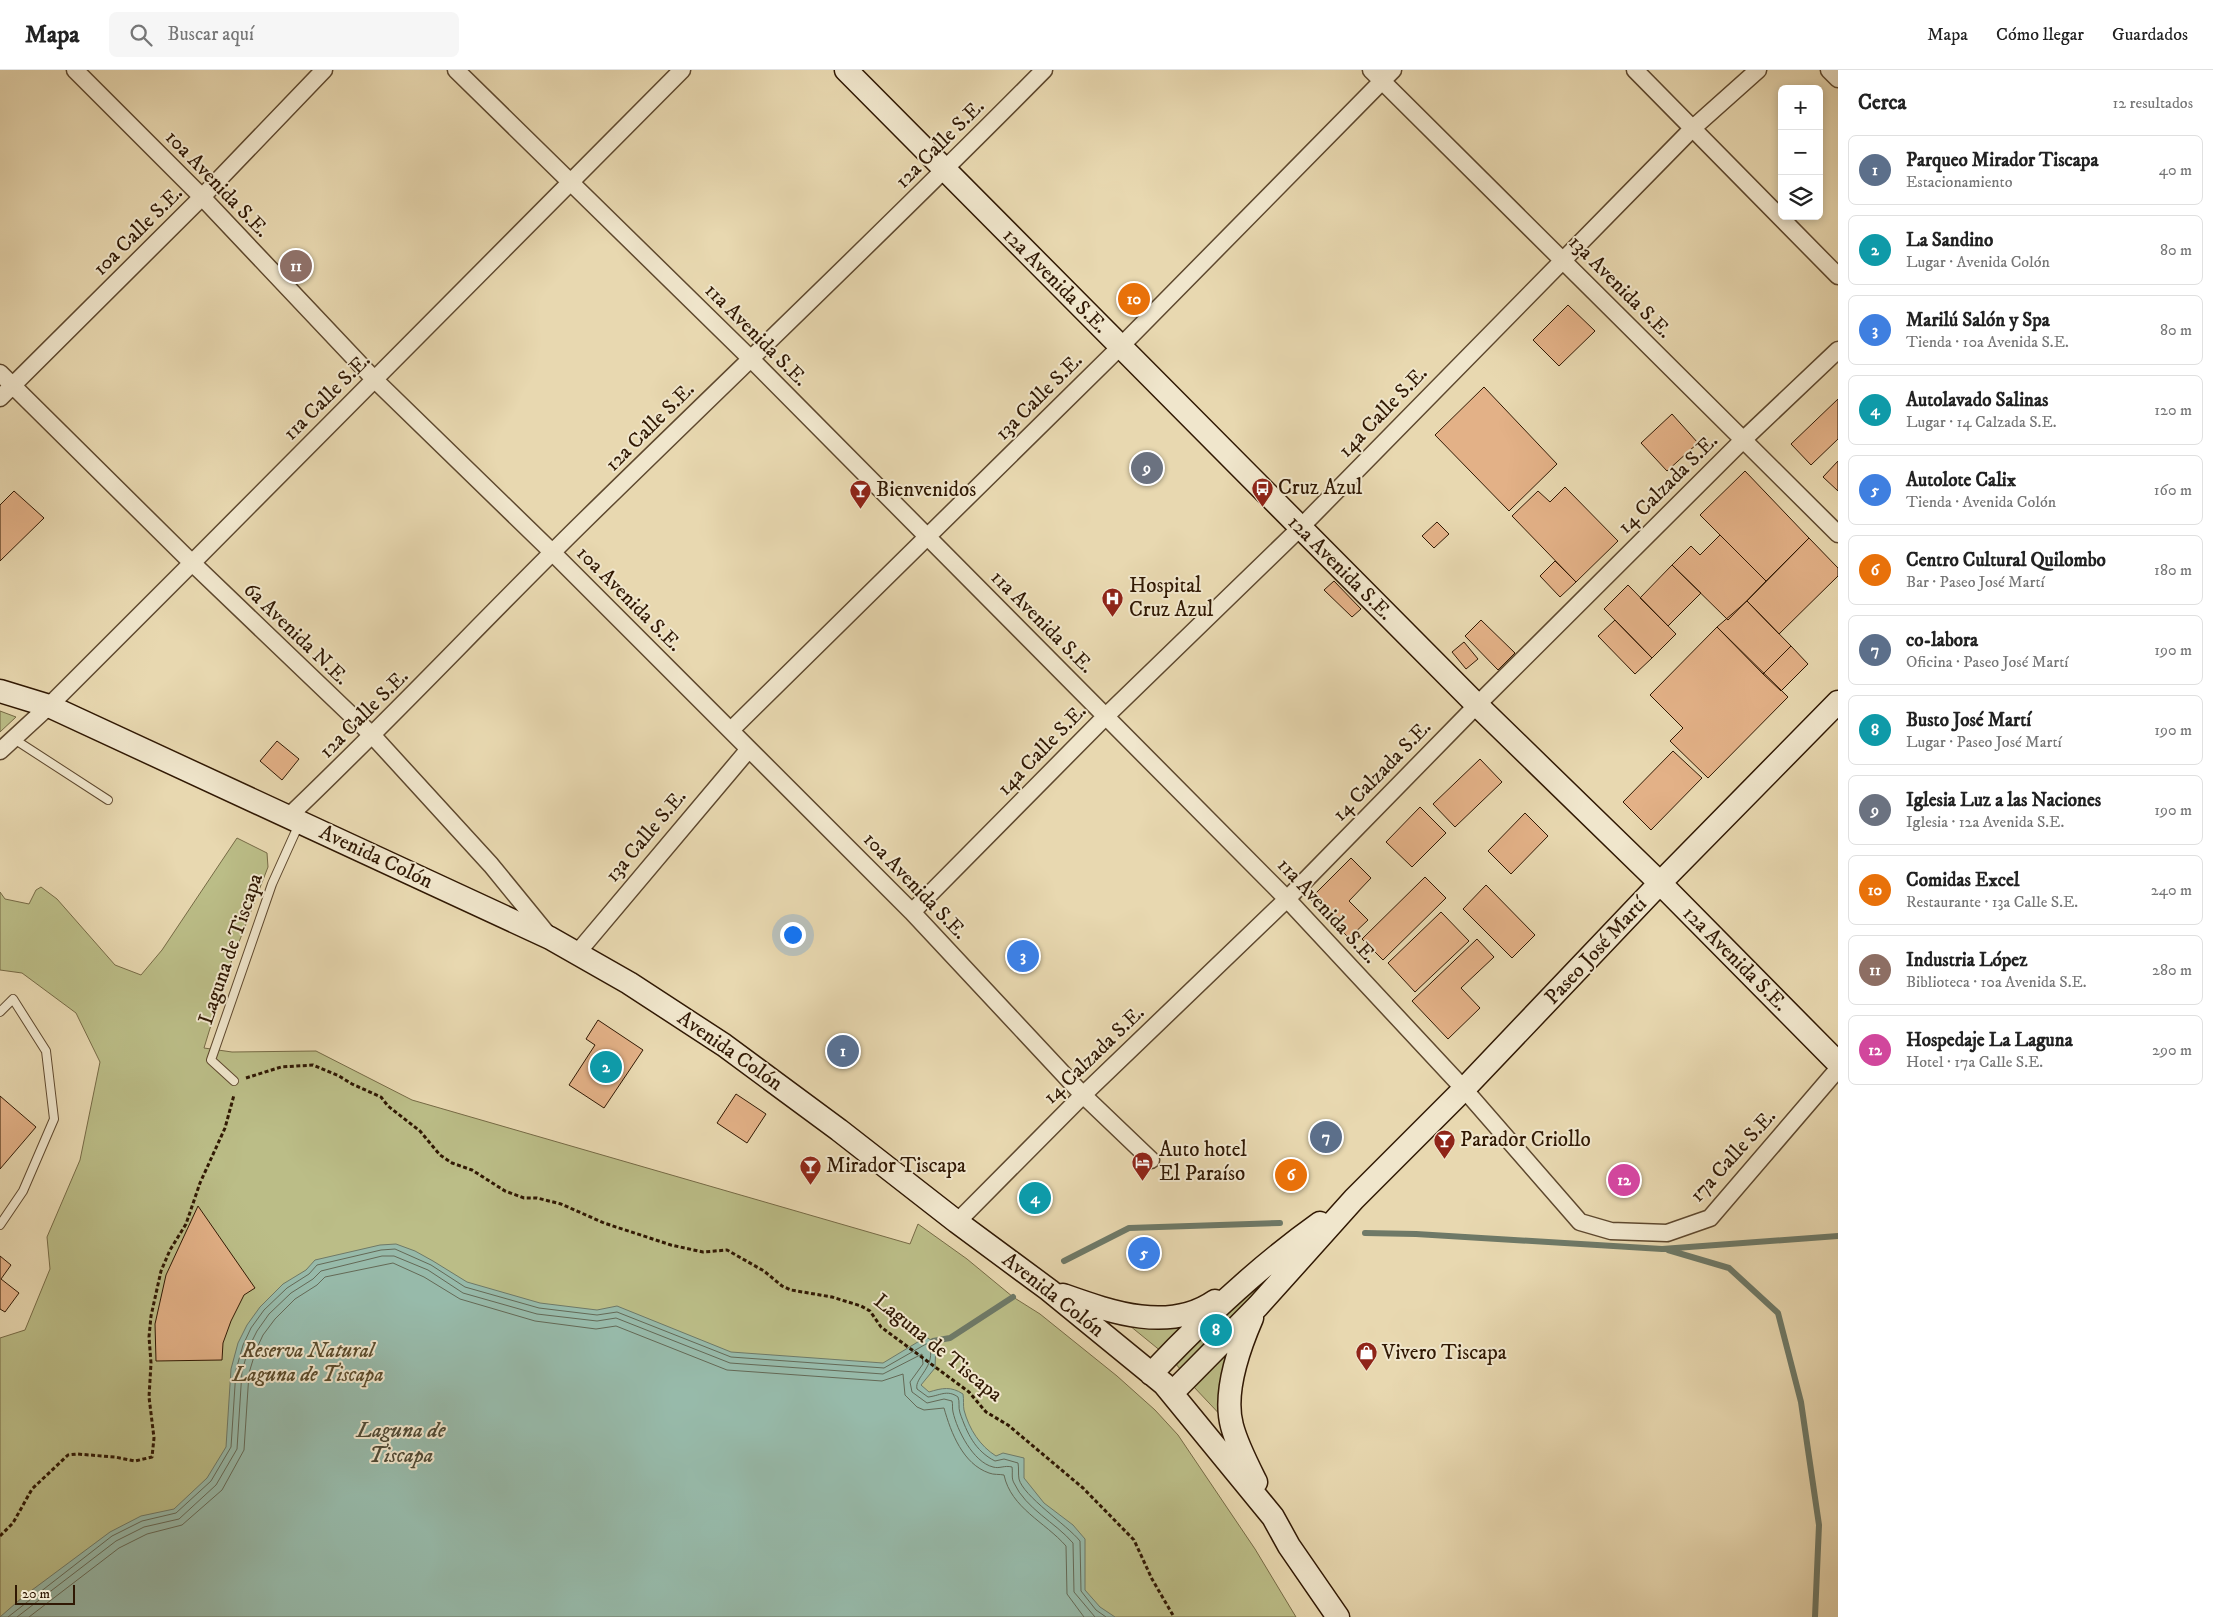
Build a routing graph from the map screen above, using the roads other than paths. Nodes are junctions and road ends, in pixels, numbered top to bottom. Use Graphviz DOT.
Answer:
graph roads {
  1 [pos="74,70"];
  2 [pos="324,70"];
  3 [pos="456,70"];
  4 [pos="682,70"];
  5 [pos="846,70"];
  6 [pos="1044,70"];
  7 [pos="1635,70"];
  8 [pos="1758,70"];
  9 [pos="1829,70"];
  10 [pos="1382,74"];
  11 [pos="1838,79"];
  12 [pos="1693,128"];
  13 [pos="945,171"];
  14 [pos="572,182"];
  15 [pos="202,197"];
  16 [pos="1563,260"];
  17 [pos="1838,276"];
  18 [pos="1120,347"];
  19 [pos="1838,350"];
  20 [pos="750,358"];
  21 [pos="0,373"];
  22 [pos="374,379"];
  23 [pos="13,385"];
  24 [pos="0,398"];
  25 [pos="1743,440"];
  26 [pos="1300,528"];
  27 [pos="1838,534"];
  28 [pos="927,538"];
  29 [pos="552,552"];
  30 [pos="192,564"];
  31 [pos="0,690"];
  32 [pos="1838,702"];
  33 [pos="1477,705"];
  34 [pos="49,706"];
  35 [pos="1106,716"];
  36 [pos="731,730"];
  37 [pos="373,736"];
  38 [pos="14,738"];
  39 [pos="748,749"];
  40 [pos="0,751"];
  41 [pos="108,800"];
  42 [pos="294,820"];
  43 [pos="1660,883"];
  44 [pos="1287,899"];
  45 [pos="912,912"];
  46 [pos="550,938"];
  47 [pos="578,952"];
  48 [pos="0,1012"];
  49 [pos="1838,1063"];
  50 [pos="1838,1069"];
  51 [pos="234,1081"];
  52 [pos="1464,1089"];
  53 [pos="1083,1095"];
  54 [pos="1151,1160"];
  55 [pos="1354,1199"];
  56 [pos="957,1222"];
  57 [pos="1580,1222"];
  58 [pos="0,1225"];
  59 [pos="1252,1275"];
  60 [pos="1049,1290"];
  61 [pos="1258,1306"];
  62 [pos="1151,1374"];
  63 [pos="1172,1393"];
  64 [pos="1273,1517"];
  65 [pos="1328,1608"];
  66 [pos="1338,1617"];
  1 -- 15 [label="street, 10a Avenida S.E."];
  2 -- 15 [label="street, 10a Calle S.E."];
  3 -- 14 [label="street, 11a Avenida S.E."];
  4 -- 14 [label="street, 11a Calle S.E."];
  5 -- 13 [label="main road, 12a Avenida S.E."];
  6 -- 13 [label="street, 12a Calle S.E."];
  7 -- 12 [label="street"];
  8 -- 12 [label="street, 14a Calle S.E."];
  9 -- 11 [label="street"];
  10 -- 16 [label="street, 13a Avenida S.E."];
  10 -- 18 [label="street, 13a Calle S.E."];
  12 -- 16 [label="street, 14a Calle S.E."];
  12 -- 17 [label="street"];
  13 -- 18 [label="main road, 12a Avenida S.E."];
  13 -- 20 [label="street, 12a Calle S.E."];
  14 -- 20 [label="street, 11a Avenida S.E."];
  14 -- 22 [label="street, 11a Calle S.E."];
  15 -- 22 [label="street, 10a Avenida S.E."];
  15 -- 23 [label="street, 10a Calle S.E."];
  16 -- 25 [label="street, 13a Avenida S.E."];
  16 -- 26 [label="street, 14a Calle S.E."];
  18 -- 26 [label="main road, 12a Avenida S.E."];
  18 -- 28 [label="street, 13a Calle S.E."];
  19 -- 25 [label="street, 14 Calzada S.E."];
  20 -- 28 [label="street, 11a Avenida S.E."];
  20 -- 29 [label="street, 12a Calle S.E."];
  21 -- 23 [label="street, 6a Avenida N.E."];
  22 -- 29 [label="street, 10a Avenida S.E."];
  22 -- 30 [label="street, 11a Calle S.E."];
  23 -- 24 [label="street, 10a Calle S.E."];
  23 -- 30 [label="street, 6a Avenida N.E."];
  25 -- 27 [label="street, 13a Avenida S.E."];
  25 -- 33 [label="street, 14 Calzada S.E."];
  26 -- 33 [label="main road, 12a Avenida S.E."];
  26 -- 35 [label="street, 14a Calle S.E."];
  28 -- 35 [label="street, 11a Avenida S.E."];
  28 -- 36 [label="street, 13a Calle S.E."];
  29 -- 36 [label="street, 10a Avenida S.E."];
  29 -- 37 [label="street, 12a Calle S.E."];
  30 -- 34 [label="street, 11a Calle S.E."];
  30 -- 37 [label="street, 6a Avenida N.E."];
  31 -- 34 [label="main road, Avenida Colón"];
  32 -- 43 [label="main road, Paseo José Martí"];
  33 -- 43 [label="main road, 12a Avenida S.E."];
  33 -- 44 [label="street, 14 Calzada S.E."];
  34 -- 38 [label="street, 11a Calle S.E."];
  34 -- 42 [label="main road, Avenida Colón"];
  35 -- 44 [label="street, 11a Avenida S.E."];
  35 -- 45 [label="street, 14a Calle S.E."];
  36 -- 39 [label="street, 10a Avenida S.E."];
  37 -- 42 [label="street, 12a Calle S.E."];
  37 -- 46 [label="street, 6a Avenida N.E."];
  38 -- 40 [label="street, 11a Calle S.E."];
  38 -- 41 [label="lane"];
  39 -- 45 [label="street, 10a Avenida S.E."];
  39 -- 47 [label="street, 13a Calle S.E."];
  42 -- 46 [label="main road, Avenida Colón"];
  42 -- 51 [label="lane, Laguna de Tiscapa"];
  43 -- 49 [label="main road, 12a Avenida S.E."];
  43 -- 52 [label="main road, Paseo José Martí"];
  44 -- 52 [label="street, 11a Avenida S.E."];
  44 -- 53 [label="street, 14 Calzada S.E."];
  45 -- 53 [label="street, 10a Avenida S.E."];
  46 -- 47 [label="main road, Avenida Colón"];
  47 -- 56 [label="main road, Avenida Colón"];
  48 -- 58 [label="lane"];
  50 -- 57 [label="street, 17a Calle S.E."];
  52 -- 55 [label="main road, Paseo José Martí"];
  52 -- 57 [label="street, 11a Avenida S.E."];
  53 -- 54 [label="street, 10a Avenida S.E."];
  53 -- 56 [label="street, 14 Calzada S.E."];
  55 -- 59 [label="main road, Paseo José Martí"];
  55 -- 61 [label="main road, Paseo José Martí"];
  56 -- 60 [label="main road, Avenida Colón"];
  59 -- 60 [label="main road"];
  59 -- 62 [label="main road, Paseo José Martí"];
  60 -- 62 [label="main road, Avenida Colón"];
  61 -- 63 [label="main road, Paseo José Martí"];
  61 -- 64 [label="main road"];
  62 -- 63 [label="main road, Avenida Colón"];
  63 -- 64 [label="main road, Avenida Colón"];
  64 -- 65 [label="main road, Avenida Colón"];
  65 -- 66 [label="main road, Avenida Colón"];
}
